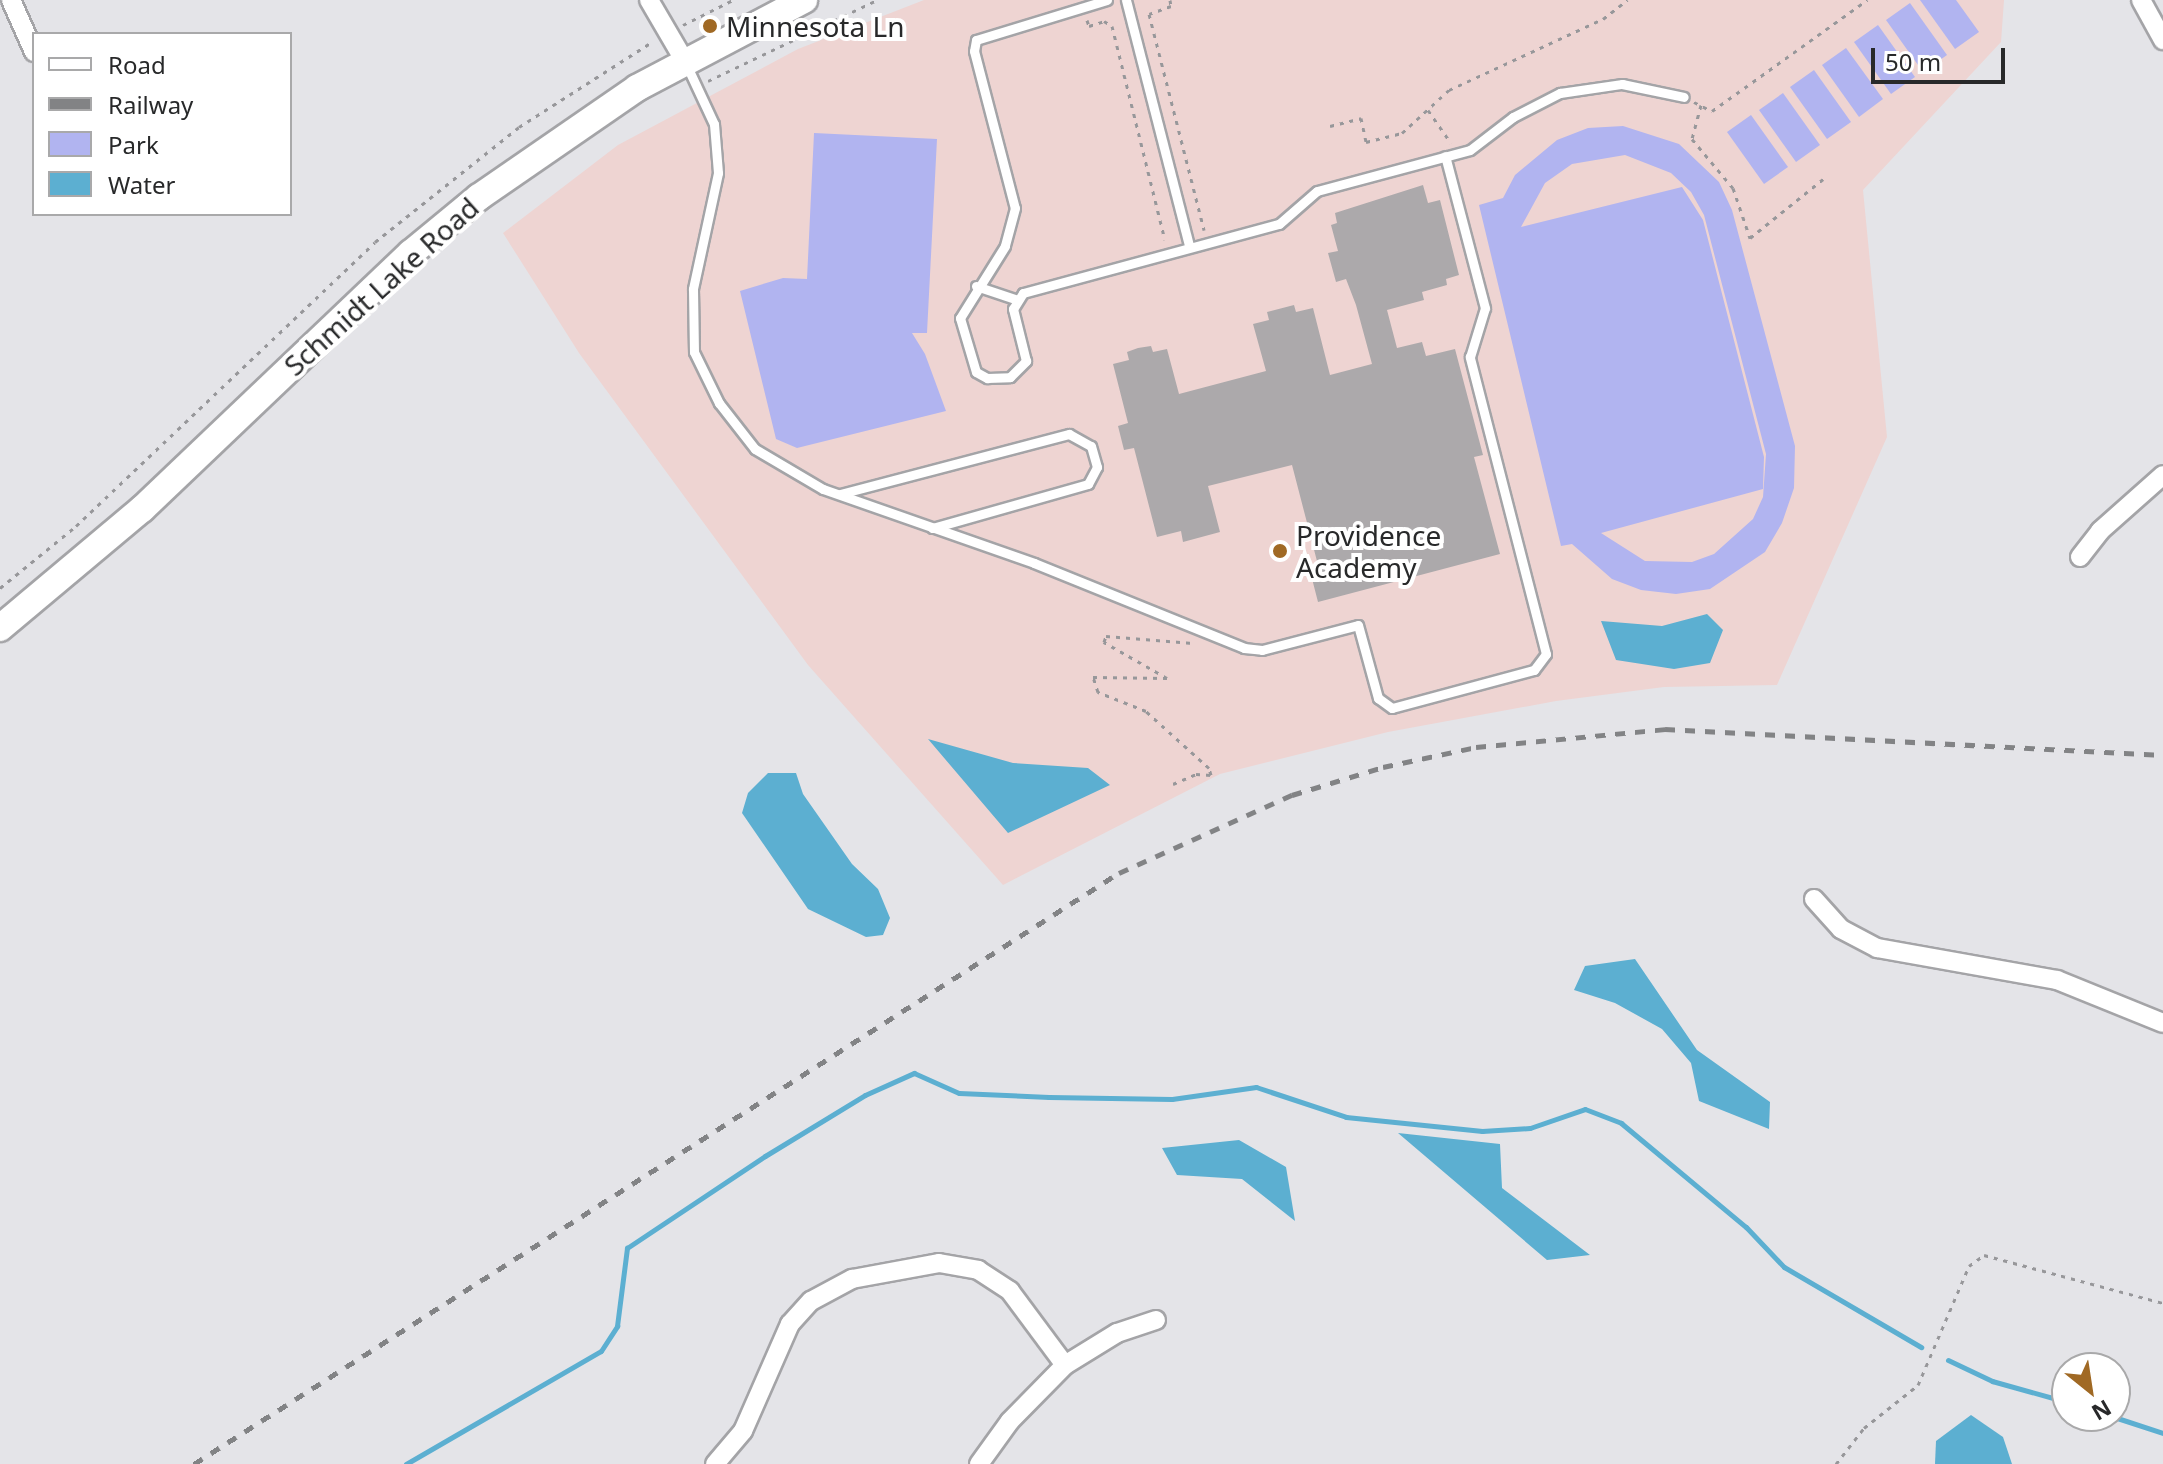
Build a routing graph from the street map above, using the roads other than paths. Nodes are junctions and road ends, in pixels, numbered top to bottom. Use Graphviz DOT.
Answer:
graph roads {
  1 [pos="11,0"];
  2 [pos="649,0"];
  3 [pos="804,0"];
  4 [pos="1107,0"];
  5 [pos="1126,0"];
  6 [pos="2141,0"];
  7 [pos="2163,40"];
  8 [pos="32,47"];
  9 [pos="684,60"];
  10 [pos="1684,97"];
  11 [pos="1451,155"];
  12 [pos="1189,246"];
  13 [pos="976,286"];
  14 [pos="1015,299"];
  15 [pos="2163,475"];
  16 [pos="839,495"];
  17 [pos="932,528"];
  18 [pos="2080,557"];
  19 [pos="0,628"];
  20 [pos="1814,899"];
  21 [pos="2163,1023"];
  22 [pos="1156,1320"];
  23 [pos="1065,1365"];
  24 [pos="715,1464"];
  25 [pos="979,1464"];
  1 -- 8 [label="street"];
  2 -- 9 [label="street"];
  3 -- 9 [label="street, Schmidt Lake Road"];
  4 -- 13 [label="lane"];
  5 -- 12 [label="lane"];
  6 -- 7 [label="street"];
  9 -- 16 [label="lane"];
  9 -- 19 [label="street, Schmidt Lake Road"];
  10 -- 11 [label="lane"];
  11 -- 12 [label="lane"];
  11 -- 17 [label="lane"];
  12 -- 14 [label="lane"];
  13 -- 14 [label="lane"];
  13 -- 14 [label="lane"];
  15 -- 18 [label="street"];
  16 -- 17 [label="lane"];
  16 -- 17 [label="lane"];
  20 -- 21 [label="street"];
  22 -- 23 [label="street"];
  23 -- 24 [label="street"];
  23 -- 25 [label="street"];
}
